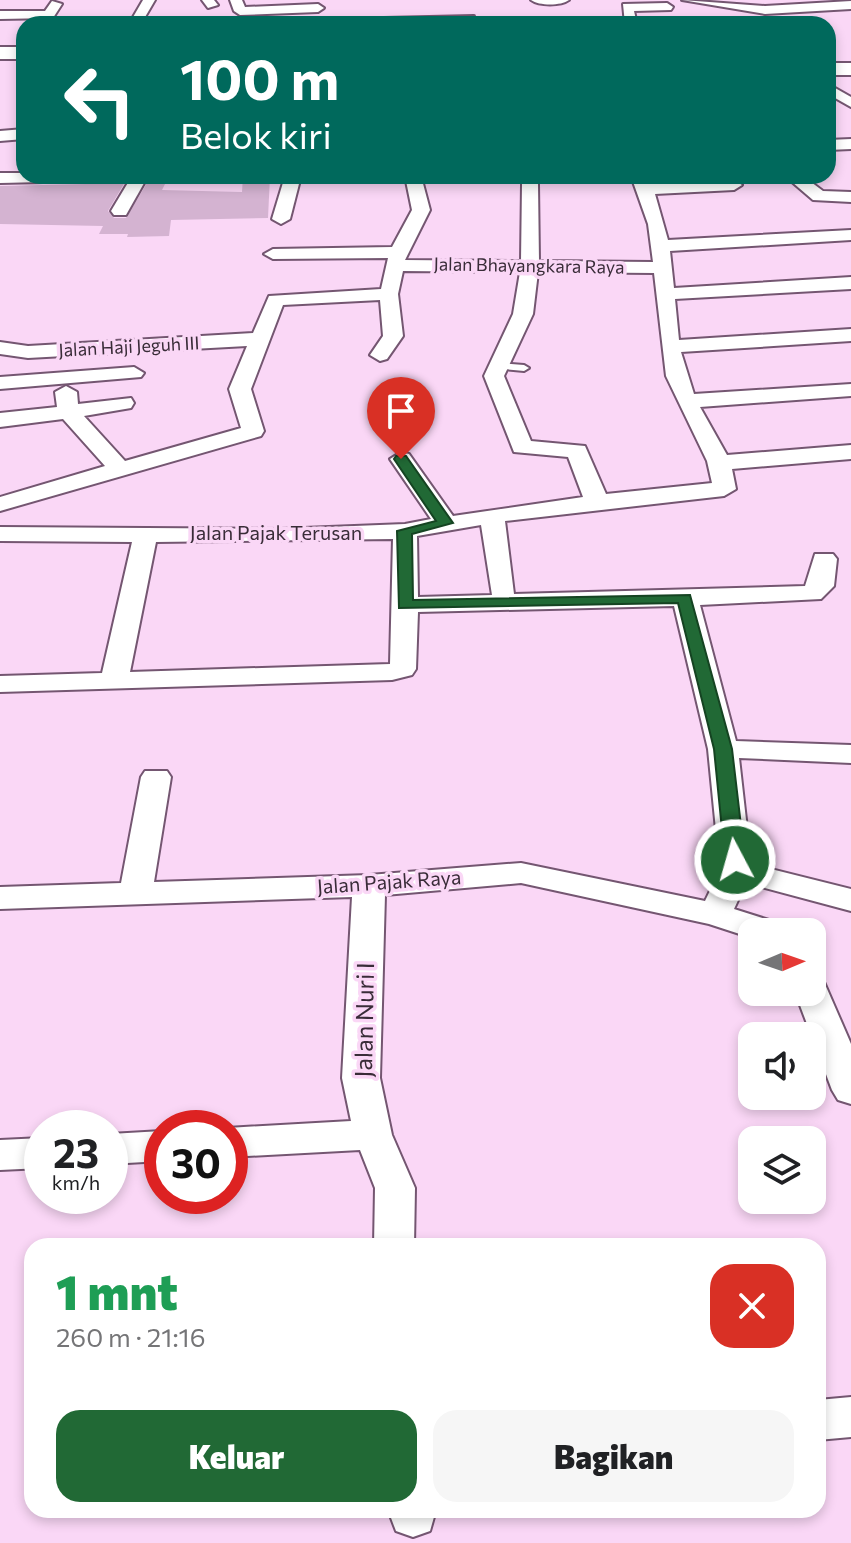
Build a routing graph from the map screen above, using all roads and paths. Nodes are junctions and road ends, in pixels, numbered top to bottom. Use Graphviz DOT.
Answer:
graph roads {
  1 [pos="236,0"];
  2 [pos="537,0"];
  3 [pos="563,0"];
  4 [pos="688,0"];
  5 [pos="56,4"];
  6 [pos="385,4"];
  7 [pos="781,4"];
  8 [pos="851,5"];
  9 [pos="327,7"];
  10 [pos="667,7"];
  11 [pos="765,10"];
  12 [pos="0,15"];
  13 [pos="392,16"];
  14 [pos="629,16"];
  15 [pos="764,16"];
  16 [pos="836,83"];
  17 [pos="851,103"];
  18 [pos="135,184"];
  19 [pos="291,184"];
  20 [pos="415,184"];
  21 [pos="530,184"];
  22 [pos="643,184"];
  23 [pos="703,184"];
  24 [pos="802,184"];
  25 [pos="734,185"];
  26 [pos="844,197"];
  27 [pos="120,211"];
  28 [pos="851,211"];
  29 [pos="281,219"];
  30 [pos="851,235"];
  31 [pos="662,246"];
  32 [pos="273,254"];
  33 [pos="397,259"];
  34 [pos="530,266"];
  35 [pos="661,268"];
  36 [pos="851,283"];
  37 [pos="389,294"];
  38 [pos="665,294"];
  39 [pos="851,335"];
  40 [pos="259,339"];
  41 [pos="671,347"];
  42 [pos="0,348"];
  43 [pos="380,355"];
  44 [pos="497,366"];
  45 [pos="524,368"];
  46 [pos="134,373"];
  47 [pos="64,378"];
  48 [pos="0,383"];
  49 [pos="851,390"];
  50 [pos="689,401"];
  51 [pos="123,403"];
  52 [pos="68,412"];
  53 [pos="0,420"];
  54 [pos="851,452"];
  55 [pos="401,459"];
  56 [pos="717,463"];
  57 [pos="119,468"];
  58 [pos="597,502"];
  59 [pos="0,504"];
  60 [pos="492,518"];
  61 [pos="446,523"];
  62 [pos="405,531"];
  63 [pos="146,533"];
  64 [pos="0,534"];
  65 [pos="824,559"];
  66 [pos="503,592"];
  67 [pos="685,599"];
  68 [pos="405,605"];
  69 [pos="114,682"];
  70 [pos="0,684"];
  71 [pos="723,749"];
  72 [pos="851,754"];
  73 [pos="156,777"];
  74 [pos="735,865"];
  75 [pos="369,886"];
  76 [pos="136,893"];
  77 [pos="0,898"];
  78 [pos="851,900"];
  79 [pos="715,914"];
  80 [pos="738,922"];
  81 [pos="818,1006"];
  82 [pos="851,1090"];
  83 [pos="373,1135"];
  84 [pos="248,1141"];
  85 [pos="24,1154"];
  86 [pos="0,1155"];
  87 [pos="394,1238"];
  88 [pos="851,1417"];
  89 [pos="826,1419"];
  1 -- 9 [label="street"];
  2 -- 3 [label="street"];
  4 -- 11 [label="street"];
  5 -- 12 [label="street"];
  6 -- 13 [label="street"];
  7 -- 8 [label="street"];
  7 -- 11 [label="street"];
  10 -- 14 [label="street"];
  11 -- 15 [label="street"];
  16 -- 17 [label="street"];
  18 -- 27 [label="street"];
  19 -- 29 [label="street"];
  20 -- 33 [label="street"];
  21 -- 34 [label="street"];
  22 -- 31 [label="street"];
  23 -- 25 [label="street"];
  24 -- 26 [label="street"];
  26 -- 28 [label="street"];
  30 -- 31 [label="street"];
  31 -- 35 [label="street"];
  32 -- 33 [label="street, Jalan Bhayangkara Raya"];
  33 -- 34 [label="street, Jalan Bhayangkara Raya"];
  33 -- 37 [label="street"];
  34 -- 35 [label="street, Jalan Bhayangkara Raya"];
  34 -- 44 [label="street"];
  35 -- 38 [label="street"];
  36 -- 38 [label="street"];
  37 -- 40 [label="street"];
  37 -- 43 [label="street"];
  38 -- 41 [label="street"];
  39 -- 41 [label="street"];
  40 -- 42 [label="street, Jalan Haji Jeguh III"];
  40 -- 57 [label="street"];
  41 -- 50 [label="street"];
  44 -- 45 [label="lane"];
  44 -- 58 [label="street"];
  46 -- 47 [label="street"];
  47 -- 48 [label="street"];
  47 -- 52 [label="street"];
  49 -- 50 [label="street"];
  50 -- 56 [label="street"];
  51 -- 52 [label="street"];
  52 -- 53 [label="street"];
  52 -- 57 [label="street"];
  54 -- 56 [label="street"];
  55 -- 61 [label="street"];
  56 -- 58 [label="street, Jalan Pajak Terusan"];
  57 -- 59 [label="street"];
  58 -- 60 [label="street, Jalan Pajak Terusan"];
  60 -- 61 [label="street, Jalan Pajak Terusan"];
  60 -- 66 [label="street"];
  61 -- 62 [label="street, Jalan Pajak Terusan"];
  62 -- 63 [label="street, Jalan Pajak Terusan"];
  62 -- 68 [label="street"];
  63 -- 64 [label="street, Jalan Pajak Terusan"];
  63 -- 69 [label="street"];
  65 -- 67 [label="street"];
  67 -- 68 [label="street"];
  67 -- 71 [label="street"];
  68 -- 69 [label="street"];
  69 -- 70 [label="street"];
  71 -- 72 [label="street"];
  71 -- 74 [label="street"];
  73 -- 76 [label="street"];
  74 -- 78 [label="street"];
  74 -- 79 [label="street"];
  75 -- 76 [label="street, Jalan Pajak Raya"];
  75 -- 79 [label="street, Jalan Pajak Raya"];
  75 -- 83 [label="street, Jalan Nuri I"];
  76 -- 77 [label="street, Jalan Pajak Raya"];
  79 -- 80 [label="street, Jalan Pajak Raya"];
  81 -- 82 [label="street"];
  83 -- 84 [label="street"];
  83 -- 87 [label="street, Jalan Nuri I"];
  85 -- 86 [label="street"];
  88 -- 89 [label="street"];
}
